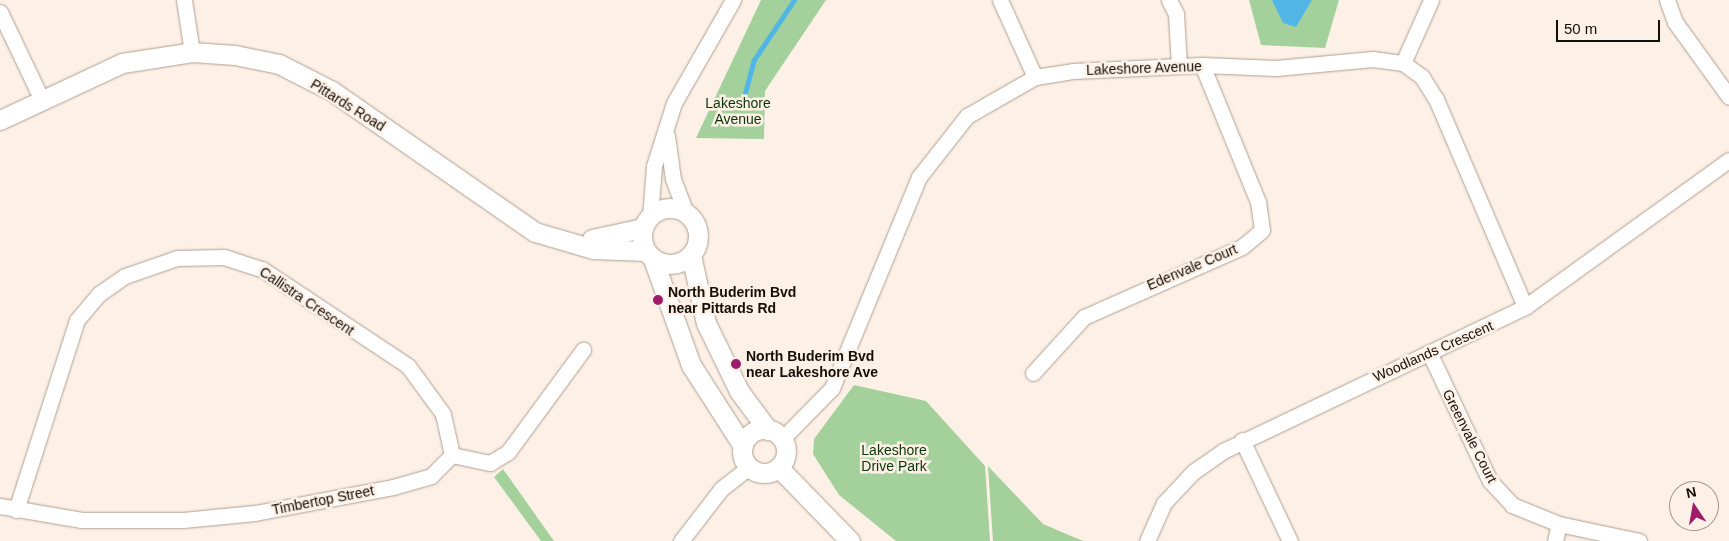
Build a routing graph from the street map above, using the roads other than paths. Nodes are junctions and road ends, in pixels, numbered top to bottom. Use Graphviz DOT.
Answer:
graph roads {
  1 [pos="184,0"];
  2 [pos="733,0"];
  3 [pos="1000,0"];
  4 [pos="1169,0"];
  5 [pos="1431,0"];
  6 [pos="1667,0"];
  7 [pos="0,12"];
  8 [pos="192,52"];
  9 [pos="1403,63"];
  10 [pos="1202,65"];
  11 [pos="1180,66"];
  12 [pos="1035,77"];
  13 [pos="1729,97"];
  14 [pos="42,100"];
  15 [pos="0,120"];
  16 [pos="666,132"];
  17 [pos="1729,160"];
  18 [pos="686,213"];
  19 [pos="646,222"];
  20 [pos="561,241"];
  21 [pos="650,255"];
  22 [pos="691,255"];
  23 [pos="1525,307"];
  24 [pos="583,350"];
  25 [pos="1429,352"];
  26 [pos="1033,373"];
  27 [pos="775,434"];
  28 [pos="1242,440"];
  29 [pos="743,446"];
  30 [pos="452,455"];
  31 [pos="749,467"];
  32 [pos="778,468"];
  33 [pos="0,506"];
  34 [pos="16,510"];
  35 [pos="1559,524"];
  36 [pos="681,541"];
  37 [pos="850,541"];
  38 [pos="1147,541"];
  39 [pos="1290,541"];
  40 [pos="1555,541"];
  41 [pos="1639,541"];
  1 -- 8 [label="street"];
  2 -- 16 [label="street"];
  3 -- 12 [label="street"];
  4 -- 11 [label="street"];
  5 -- 9 [label="street"];
  6 -- 13 [label="street"];
  7 -- 14 [label="street"];
  8 -- 14 [label="street, Pittards Road"];
  8 -- 20 [label="street, Pittards Road"];
  9 -- 10 [label="street, Lakeshore Avenue"];
  9 -- 23 [label="street, Lakeshore Avenue"];
  10 -- 11 [label="street, Lakeshore Avenue"];
  10 -- 26 [label="street, Edenvale Court"];
  11 -- 12 [label="street, Lakeshore Avenue"];
  12 -- 27 [label="street, Lakeshore Avenue"];
  14 -- 15 [label="street, Pittards Road"];
  16 -- 18 [label="street"];
  16 -- 19 [label="street"];
  17 -- 23 [label="street, Woodlands Crescent"];
  18 -- 19 [label="street"];
  18 -- 22 [label="street"];
  19 -- 20 [label="street, Pittards Road"];
  19 -- 21 [label="street"];
  20 -- 21 [label="street, Pittards Road"];
  21 -- 22 [label="street"];
  21 -- 29 [label="street"];
  22 -- 27 [label="street"];
  23 -- 25 [label="street, Woodlands Crescent"];
  24 -- 30 [label="street"];
  25 -- 28 [label="street, Woodlands Crescent"];
  25 -- 35 [label="street, Greenvale Court"];
  27 -- 29 [label="street"];
  27 -- 32 [label="street"];
  28 -- 38 [label="street, Woodlands Crescent"];
  28 -- 39 [label="street"];
  29 -- 31 [label="street"];
  30 -- 34 [label="street, Timbertop Street"];
  30 -- 34 [label="street, Callistra Crescent"];
  31 -- 32 [label="street"];
  31 -- 36 [label="street"];
  32 -- 37 [label="street"];
  33 -- 34 [label="street, Timbertop Street"];
  35 -- 40 [label="street"];
  35 -- 41 [label="street, Greenvale Court"];
}
